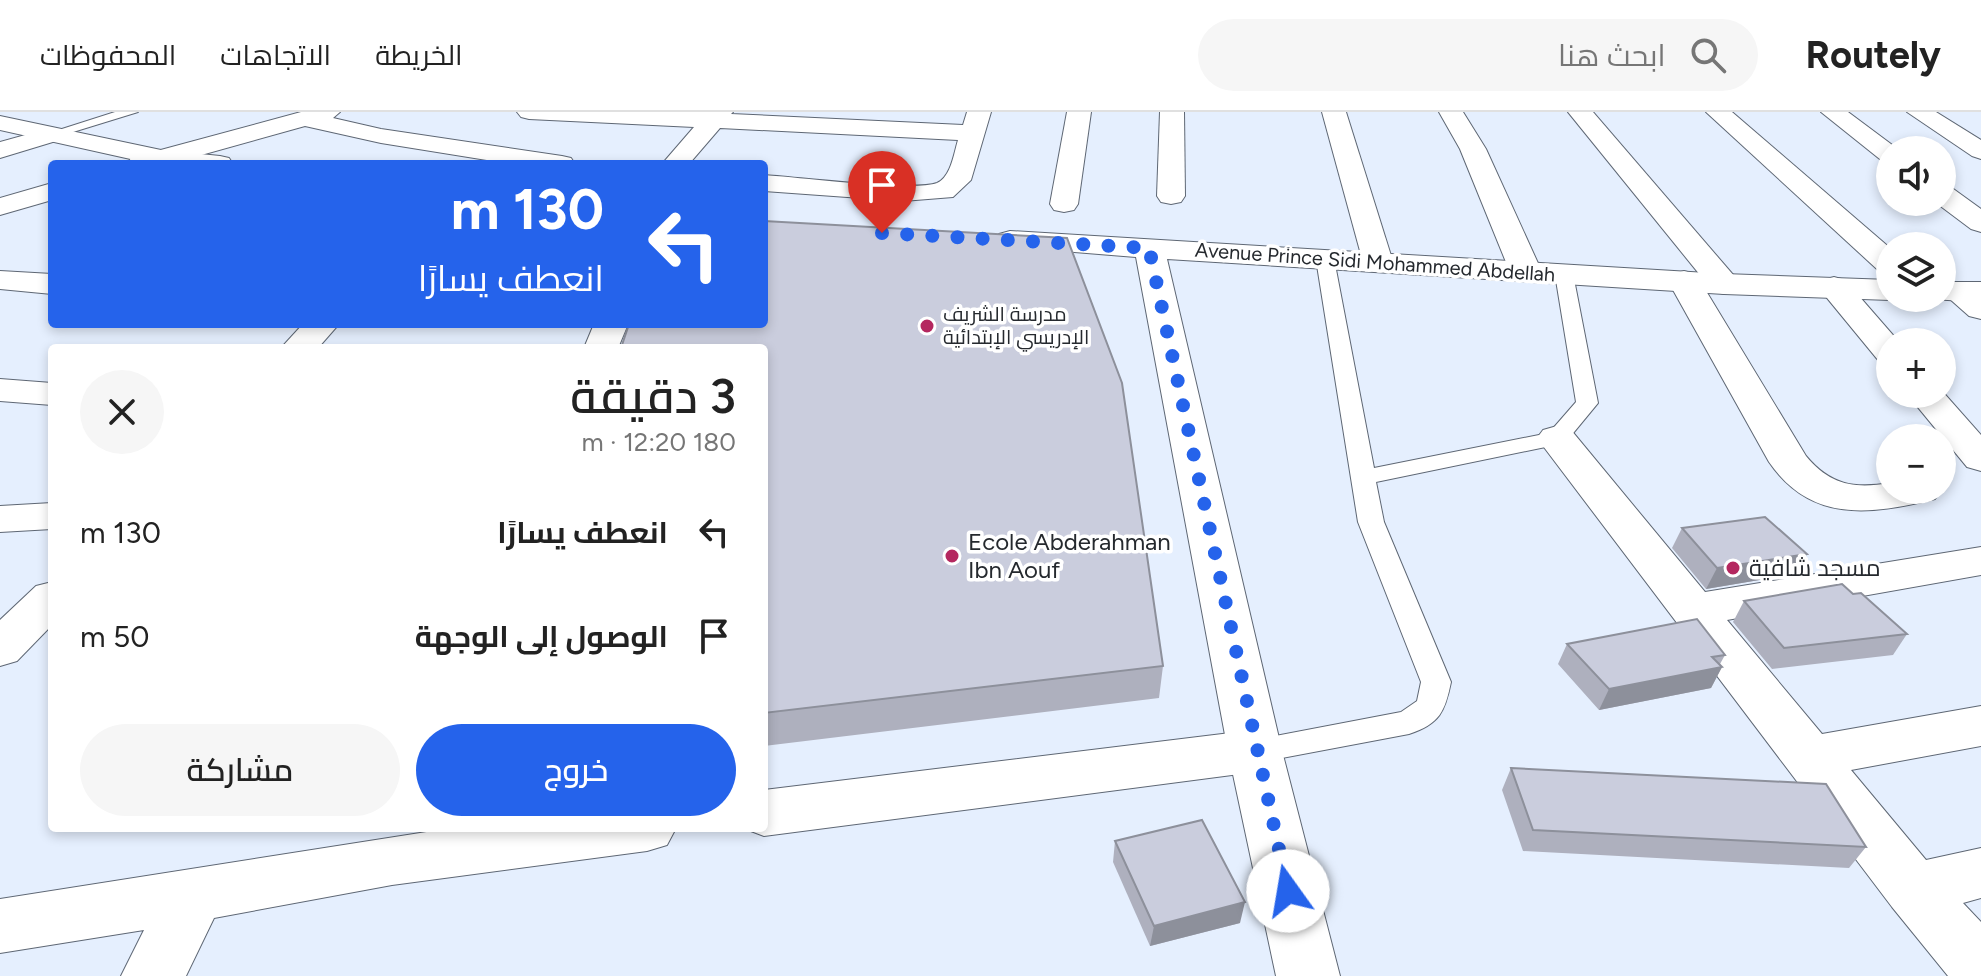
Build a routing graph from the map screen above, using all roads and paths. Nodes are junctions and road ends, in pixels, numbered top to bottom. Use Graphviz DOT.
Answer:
graph roads {
  1 [pos="131,112"];
  2 [pos="529,112"];
  3 [pos="1079,112"];
  4 [pos="1172,112"];
  5 [pos="1334,112"];
  6 [pos="1451,112"];
  7 [pos="1580,112"];
  8 [pos="1718,112"];
  9 [pos="1833,112"];
  10 [pos="1919,112"];
  11 [pos="317,116"];
  12 [pos="717,116"];
  13 [pos="0,123"];
  14 [pos="975,123"];
  15 [pos="47,136"];
  16 [pos="1876,144"];
  17 [pos="0,150"];
  18 [pos="1981,151"];
  19 [pos="146,160"];
  20 [pos="154,160"];
  21 [pos="536,160"];
  22 [pos="678,160"];
  23 [pos="768,183"];
  24 [pos="48,192"];
  25 [pos="1171,196"];
  26 [pos="1064,204"];
  27 [pos="1956,204"];
  28 [pos="0,207"];
  29 [pos="1981,223"];
  30 [pos="979,238"];
  31 [pos="1149,248"];
  32 [pos="1876,252"];
  33 [pos="1325,259"];
  34 [pos="1378,262"];
  35 [pos="1526,272"];
  36 [pos="1564,274"];
  37 [pos="0,280"];
  38 [pos="1684,281"];
  39 [pos="48,284"];
  40 [pos="1724,284"];
  41 [pos="1834,287"];
  42 [pos="1876,289"];
  43 [pos="318,328"];
  44 [pos="1876,336"];
  45 [pos="302,344"];
  46 [pos="0,390"];
  47 [pos="48,394"];
  48 [pos="1937,408"];
  49 [pos="1557,438"];
  50 [pos="1981,459"];
  51 [pos="1362,478"];
  52 [pos="1981,479"];
  53 [pos="1956,483"];
  54 [pos="1876,495"];
  55 [pos="48,516"];
  56 [pos="0,519"];
  57 [pos="1981,561"];
  58 [pos="1693,610"];
  59 [pos="1981,726"];
  60 [pos="1255,751"];
  61 [pos="1811,757"];
  62 [pos="768,812"];
  63 [pos="585,832"];
  64 [pos="398,844"];
  65 [pos="1981,873"];
  66 [pos="1913,889"];
  67 [pos="195,896"];
  68 [pos="0,926"];
  69 [pos="1981,968"];
  70 [pos="153,976"];
  71 [pos="1308,976"];
  1 -- 15 [label="lane"];
  2 -- 12 [label="street"];
  3 -- 26 [label="street"];
  4 -- 25 [label="street"];
  5 -- 34 [label="street"];
  6 -- 35 [label="street"];
  7 -- 40 [label="street"];
  8 -- 32 [label="street"];
  9 -- 16 [label="street"];
  10 -- 18 [label="street"];
  11 -- 20 [label="street"];
  11 -- 21 [label="street"];
  12 -- 14 [label="street"];
  12 -- 22 [label="street"];
  13 -- 15 [label="street"];
  14 -- 23 [label="street"];
  15 -- 17 [label="street"];
  15 -- 19 [label="street"];
  24 -- 28 [label="street"];
  27 -- 29 [label="street"];
  30 -- 31 [label="street, Avenue Prince Sidi Mohammed Abdellah"];
  31 -- 33 [label="street, Avenue Prince Sidi Mohammed Abdellah"];
  31 -- 60 [label="street"];
  33 -- 34 [label="street, Avenue Prince Sidi Mohammed Abdellah"];
  33 -- 51 [label="lane"];
  34 -- 35 [label="street, Avenue Prince Sidi Mohammed Abdellah"];
  35 -- 36 [label="street, Avenue Prince Sidi Mohammed Abdellah"];
  36 -- 38 [label="street, Avenue Prince Sidi Mohammed Abdellah"];
  36 -- 49 [label="lane"];
  37 -- 39 [label="street"];
  38 -- 40 [label="street, Avenue Prince Sidi Mohammed Abdellah"];
  38 -- 54 [label="street"];
  40 -- 41 [label="street, Avenue Prince Sidi Mohammed Abdellah"];
  41 -- 42 [label="street, Avenue Prince Sidi Mohammed Abdellah"];
  41 -- 44 [label="street"];
  43 -- 45 [label="street"];
  46 -- 47 [label="street"];
  48 -- 50 [label="street"];
  49 -- 51 [label="lane"];
  49 -- 58 [label="street"];
  51 -- 60 [label="lane"];
  52 -- 53 [label="street"];
  55 -- 56 [label="street"];
  57 -- 58 [label="street"];
  58 -- 61 [label="street"];
  59 -- 61 [label="street"];
  60 -- 62 [label="street"];
  60 -- 71 [label="street"];
  61 -- 66 [label="street"];
  63 -- 64 [label="street"];
  64 -- 67 [label="street"];
  65 -- 66 [label="street"];
  66 -- 69 [label="street"];
  67 -- 68 [label="street"];
  67 -- 70 [label="street"];
}
